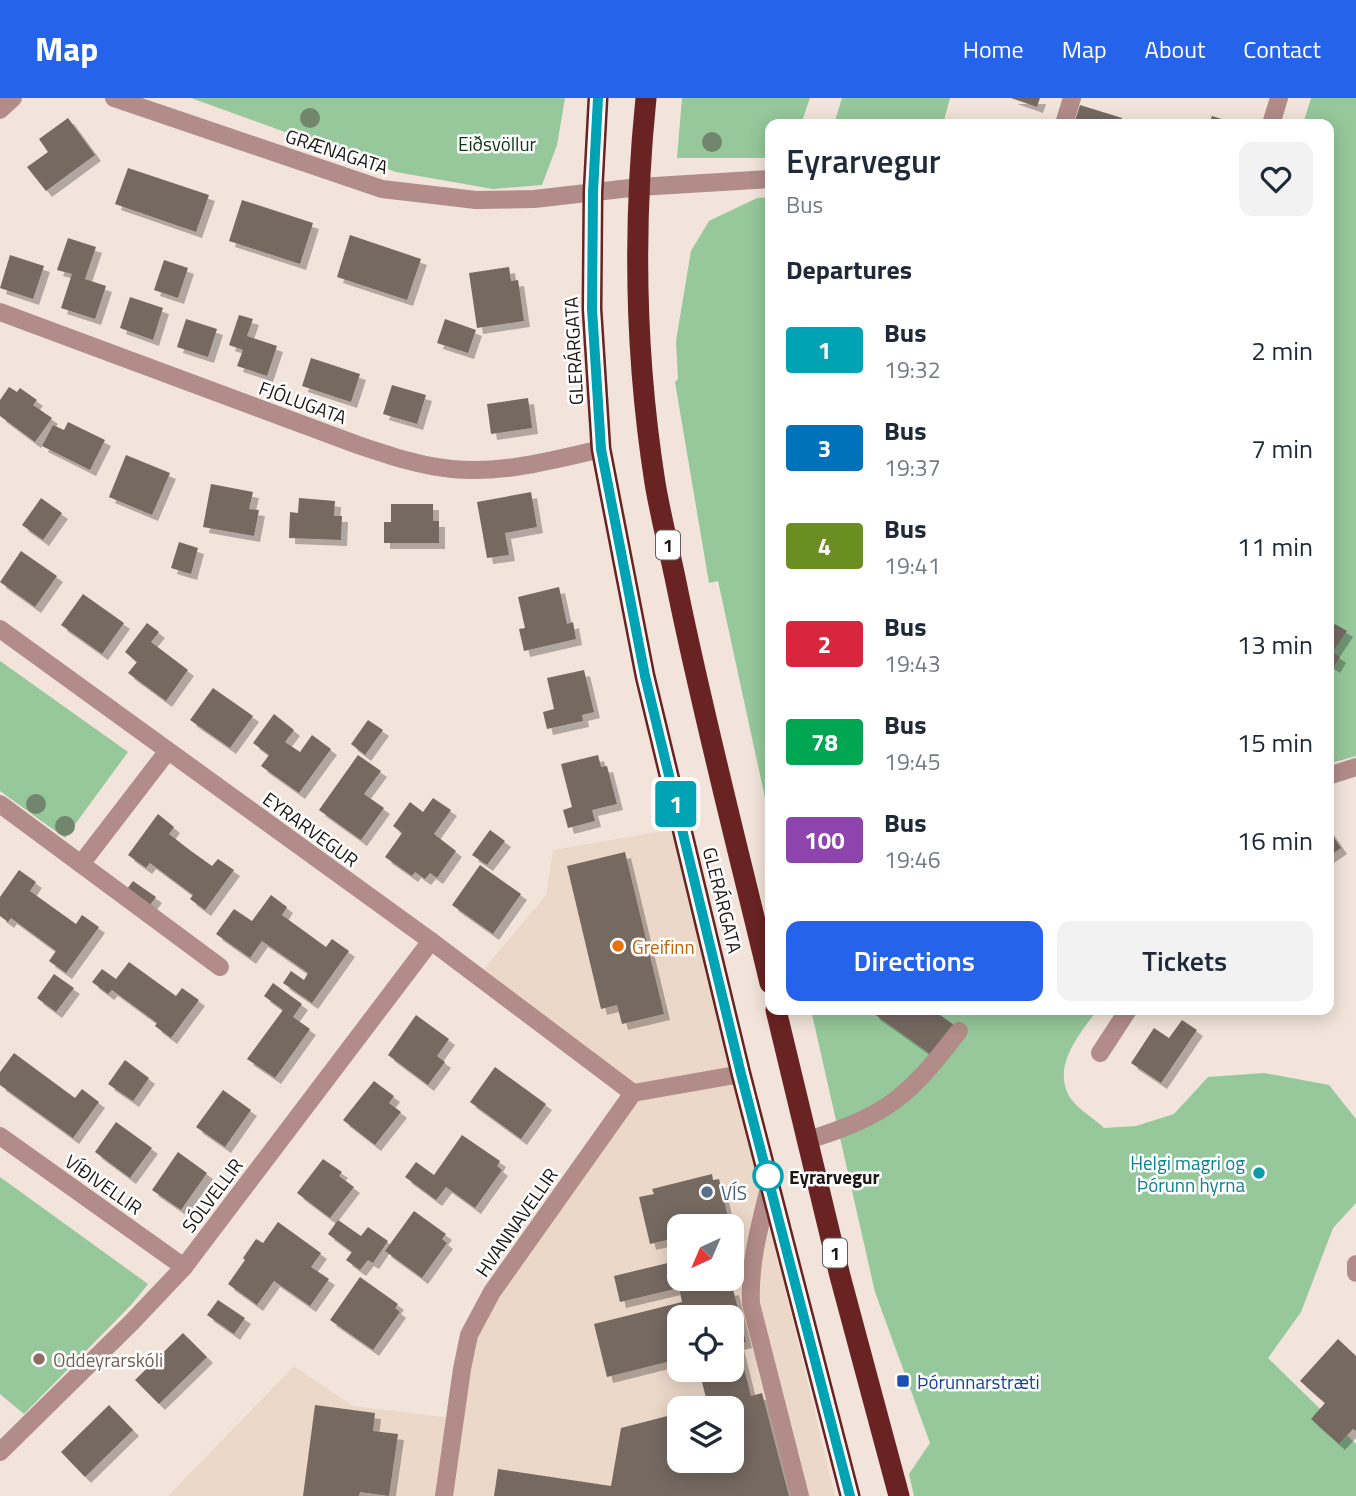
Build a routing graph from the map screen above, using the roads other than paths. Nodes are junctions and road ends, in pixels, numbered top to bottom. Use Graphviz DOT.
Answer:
graph roads {
  1 [pos="13,98"];
  2 [pos="114,98"];
  3 [pos="598,98"];
  4 [pos="646,98"];
  5 [pos="1072,98"];
  6 [pos="1279,98"];
  7 [pos="0,110"];
  8 [pos="1066,119"];
  9 [pos="1273,119"];
  10 [pos="765,179"];
  11 [pos="639,187"];
  12 [pos="593,192"];
  13 [pos="0,312"];
  14 [pos="601,449"];
  15 [pos="0,629"];
  16 [pos="167,752"];
  17 [pos="1356,767"];
  18 [pos="1334,774"];
  19 [pos="0,804"];
  20 [pos="81,864"];
  21 [pos="431,941"];
  22 [pos="765,962"];
  23 [pos="220,967"];
  24 [pos="777,1015"];
  25 [pos="1125,1015"];
  26 [pos="959,1031"];
  27 [pos="1100,1053"];
  28 [pos="741,1074"];
  29 [pos="633,1093"];
  30 [pos="0,1136"];
  31 [pos="808,1140"];
  32 [pos="770,1184"];
  33 [pos="1356,1265"];
  34 [pos="184,1267"];
  35 [pos="1356,1273"];
  36 [pos="0,1452"];
  37 [pos="899,1495"];
  38 [pos="444,1496"];
  39 [pos="800,1496"];
  40 [pos="850,1496"];
  1 -- 7 [label="street"];
  2 -- 12 [label="street, GRÆNAGATA"];
  3 -- 12 [label="highway, GLERÁRGATA"];
  4 -- 11 [label="highway, GLERÁRGATA / 1"];
  5 -- 8 [label="street"];
  6 -- 9 [label="street"];
  10 -- 11 [label="street, GRÆNAGATA"];
  11 -- 12 [label="street, GRÆNAGATA"];
  11 -- 22 [label="highway, GLERÁRGATA / 1"];
  12 -- 14 [label="highway, GLERÁRGATA"];
  13 -- 14 [label="street, FJÓLUGATA"];
  14 -- 28 [label="highway, GLERÁRGATA"];
  15 -- 16 [label="street, EYRARVEGUR"];
  16 -- 20 [label="street"];
  16 -- 21 [label="street, EYRARVEGUR"];
  17 -- 18 [label="street"];
  19 -- 20 [label="street"];
  20 -- 23 [label="street"];
  21 -- 29 [label="street, EYRARVEGUR"];
  21 -- 34 [label="street, SÓLVELLIR"];
  24 -- 31 [label="highway, 1"];
  25 -- 27 [label="street"];
  26 -- 31 [label="street"];
  28 -- 29 [label="street"];
  28 -- 32 [label="highway, GLERÁRGATA"];
  29 -- 38 [label="street, HVANNAVELLIR"];
  30 -- 34 [label="street, VÍÐIVELLIR"];
  31 -- 37 [label="highway, 1"];
  32 -- 39 [label="street"];
  32 -- 40 [label="highway, GLERÁRGATA"];
  33 -- 35 [label="street"];
  34 -- 36 [label="street, SÓLVELLIR"];
}
